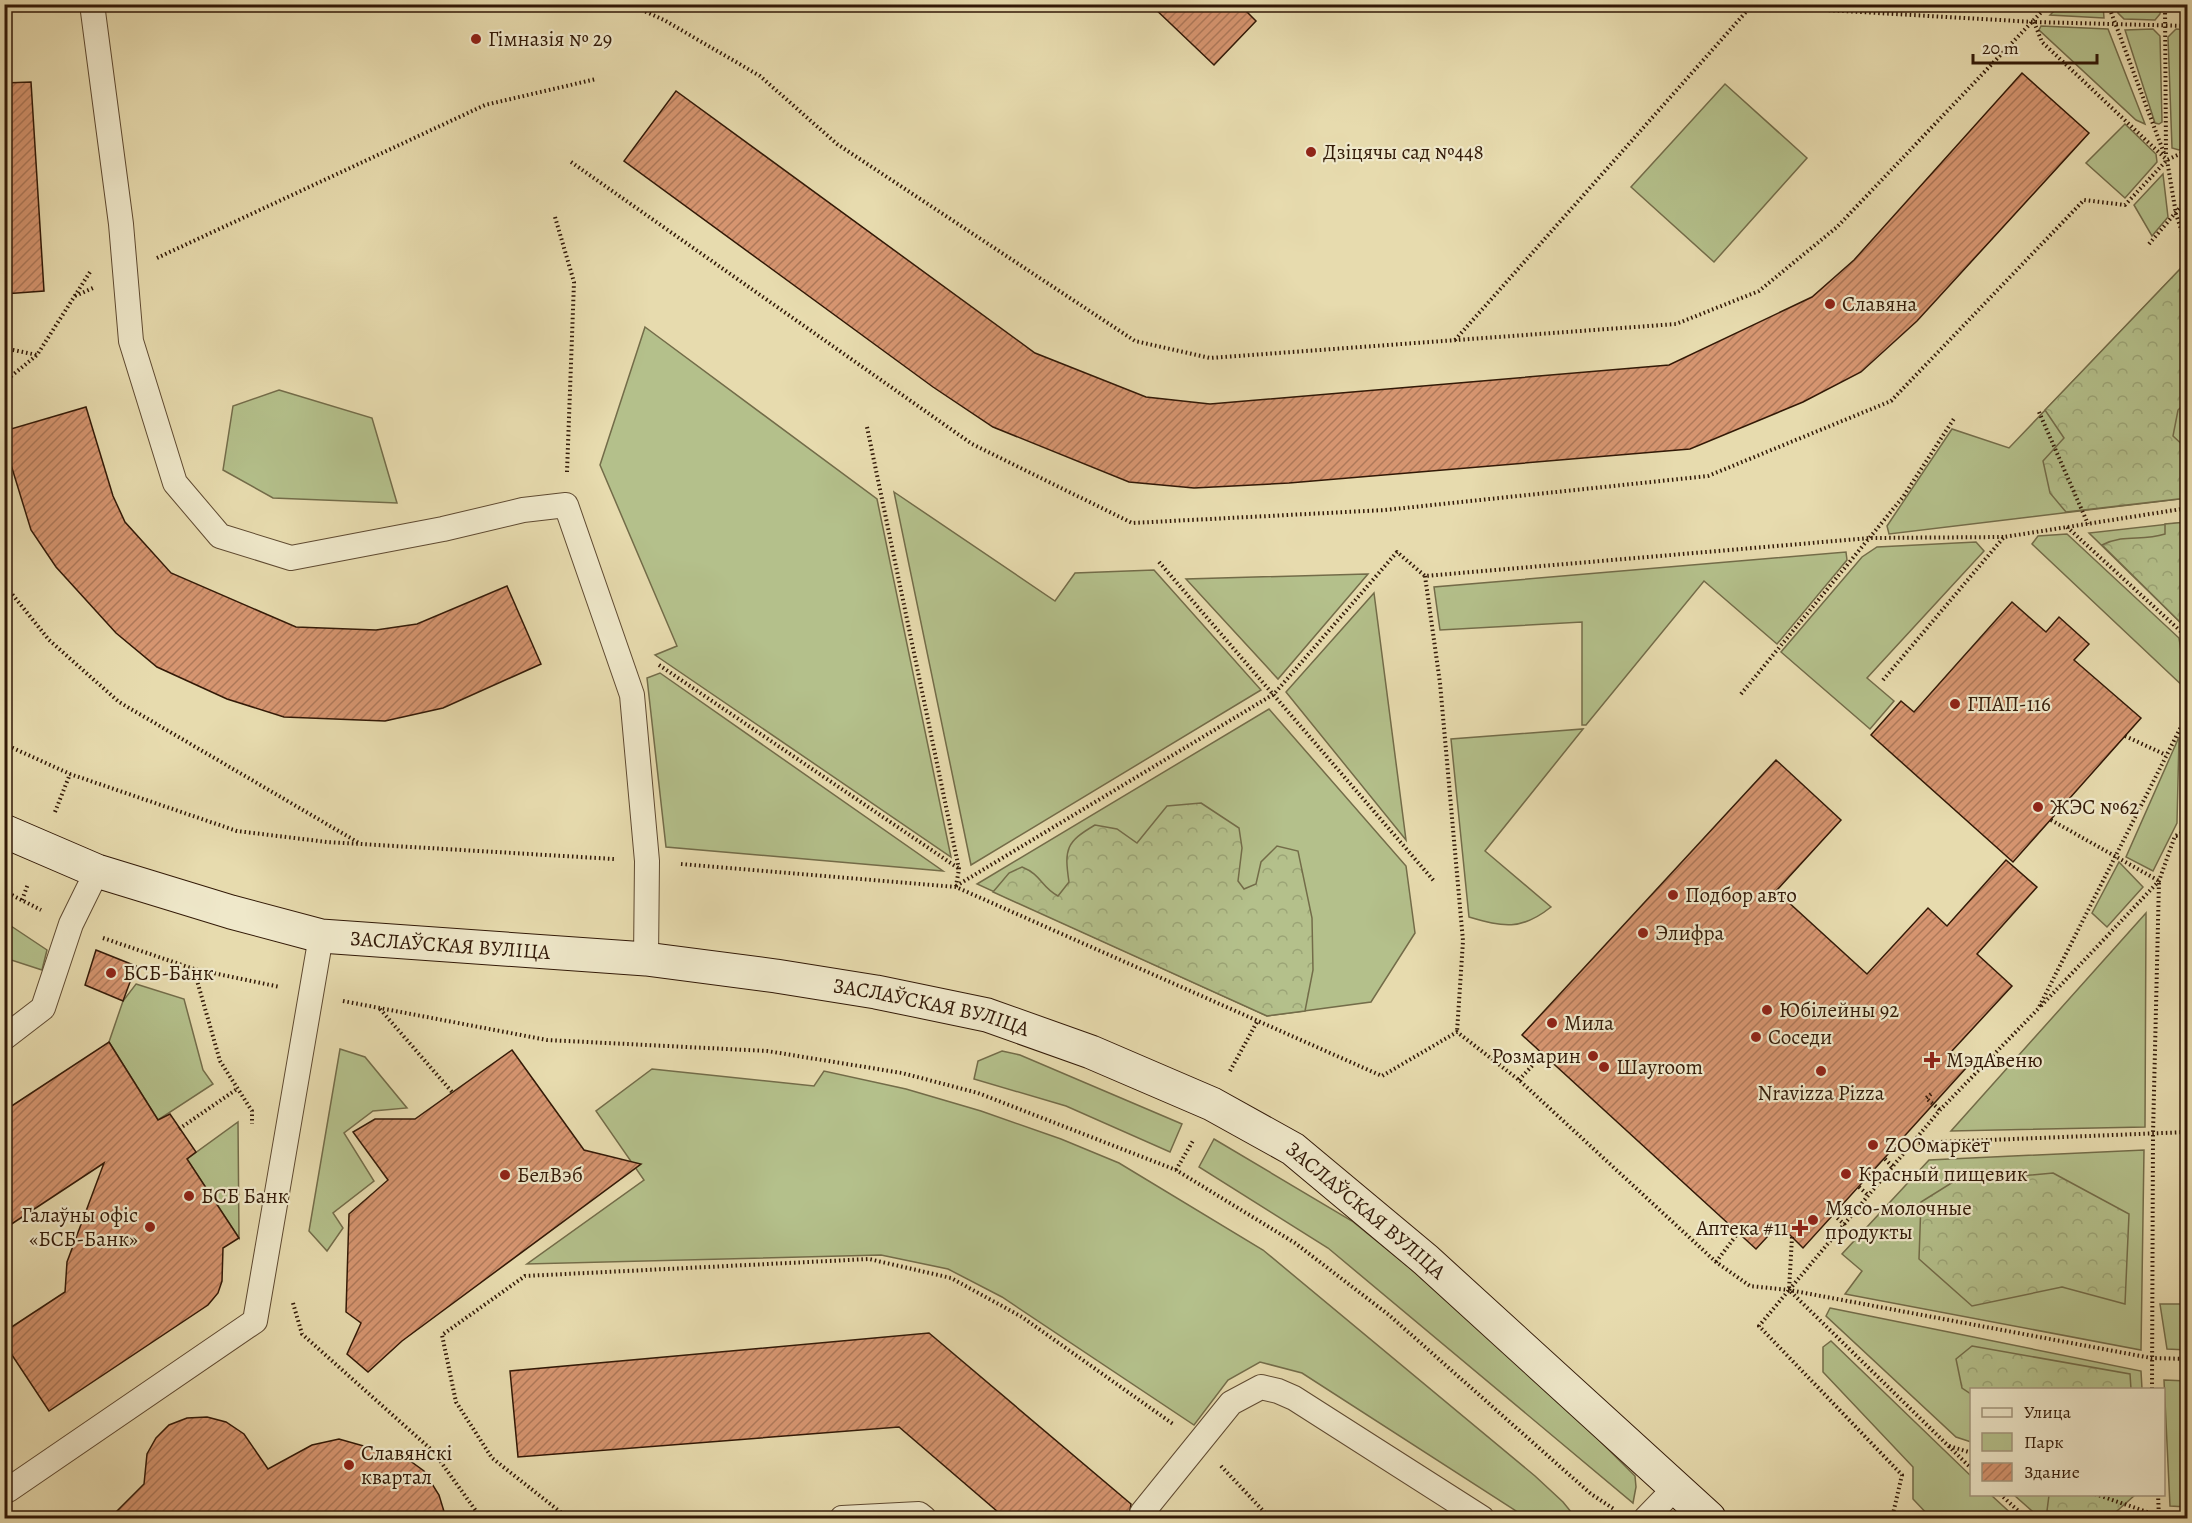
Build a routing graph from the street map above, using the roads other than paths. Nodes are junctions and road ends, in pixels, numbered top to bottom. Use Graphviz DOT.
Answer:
graph roads {
  1 [pos="92,4"];
  2 [pos="4,831"];
  3 [pos="97,871"];
  4 [pos="321,936"];
  5 [pos="646,959"];
  6 [pos="4,1038"];
  7 [pos="1675,1488"];
  8 [pos="8,1490"];
  9 [pos="1142,1513"];
  10 [pos="842,1518"];
  11 [pos="924,1518"];
  12 [pos="1482,1518"];
  13 [pos="1646,1518"];
  14 [pos="1709,1518"];
  1 -- 5 [label="lane"];
  2 -- 3 [label="main road, ЗАСЛАЎСКАЯ ВУЛІЦА"];
  3 -- 4 [label="main road, ЗАСЛАЎСКАЯ ВУЛІЦА"];
  3 -- 6 [label="lane"];
  4 -- 5 [label="main road, ЗАСЛАЎСКАЯ ВУЛІЦА"];
  4 -- 8 [label="lane"];
  5 -- 7 [label="main road, ЗАСЛАЎСКАЯ ВУЛІЦА"];
  7 -- 13 [label="lane"];
  7 -- 14 [label="main road, ЗАСЛАЎСКАЯ ВУЛІЦА"];
  9 -- 12 [label="lane"];
  10 -- 11 [label="lane"];
}
